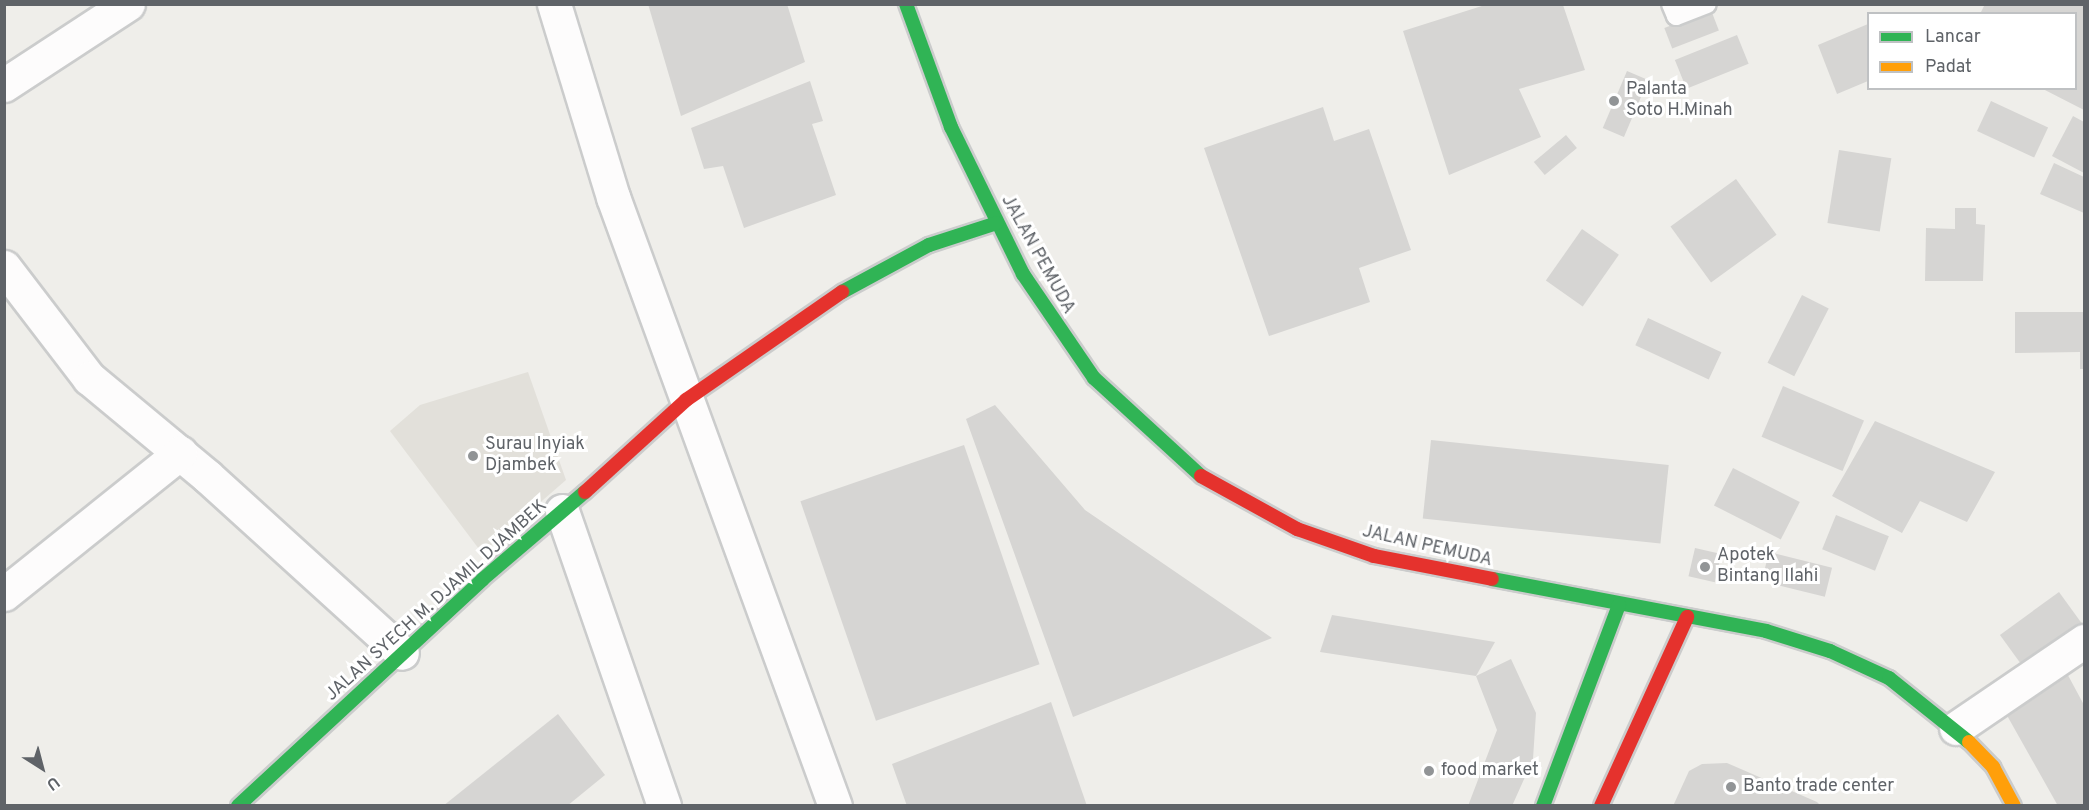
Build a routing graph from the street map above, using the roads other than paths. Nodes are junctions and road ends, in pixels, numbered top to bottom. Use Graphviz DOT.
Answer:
graph roads {
  1 [pos="128,4"];
  2 [pos="554,4"];
  3 [pos="906,4"];
  4 [pos="1671,4"];
  5 [pos="1707,4"];
  6 [pos="4,85"];
  7 [pos="997,223"];
  8 [pos="4,267"];
  9 [pos="686,400"];
  10 [pos="180,453"];
  11 [pos="562,511"];
  12 [pos="4,594"];
  13 [pos="1619,604"];
  14 [pos="1687,617"];
  15 [pos="2085,641"];
  16 [pos="402,653"];
  17 [pos="1956,728"];
  18 [pos="238,806"];
  19 [pos="664,806"];
  20 [pos="836,806"];
  21 [pos="1543,806"];
  22 [pos="1601,806"];
  23 [pos="2014,806"];
  1 -- 6 [label="street"];
  2 -- 9 [label="street"];
  3 -- 7 [label="main road, JALAN PEMUDA"];
  4 -- 5 [label="lane"];
  7 -- 9 [label="main road, JALAN SYECH M. DJAMIL DJAMBEK"];
  7 -- 13 [label="main road, JALAN PEMUDA"];
  8 -- 10 [label="street"];
  9 -- 11 [label="main road, JALAN SYECH M. DJAMIL DJAMBEK"];
  9 -- 20 [label="street"];
  10 -- 12 [label="street"];
  10 -- 16 [label="street"];
  11 -- 16 [label="main road, JALAN SYECH M. DJAMIL DJAMBEK"];
  11 -- 19 [label="street"];
  13 -- 14 [label="main road, JALAN PEMUDA"];
  13 -- 21 [label="main road"];
  14 -- 17 [label="main road, JALAN PEMUDA"];
  14 -- 22 [label="main road"];
  15 -- 17 [label="street"];
  16 -- 18 [label="main road, JALAN SYECH M. DJAMIL DJAMBEK"];
  17 -- 23 [label="main road, JALAN PEMUDA"];
}
